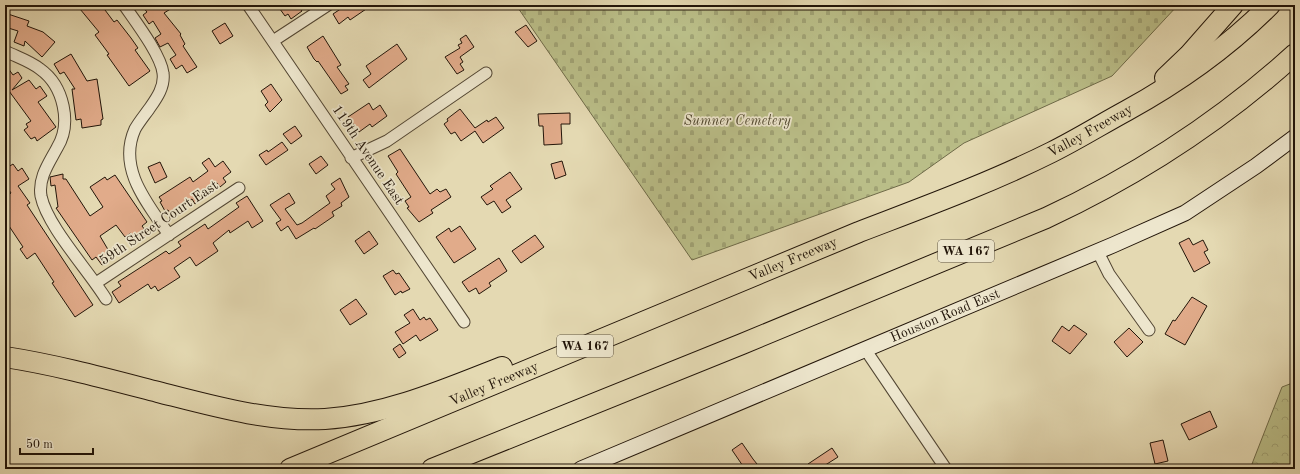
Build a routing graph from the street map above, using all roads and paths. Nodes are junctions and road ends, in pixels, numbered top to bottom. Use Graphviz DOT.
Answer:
graph roads {
  1 [pos="124,5"];
  2 [pos="248,5"];
  3 [pos="328,5"];
  4 [pos="1233,5"];
  5 [pos="1270,5"];
  6 [pos="273,41"];
  7 [pos="5,51"];
  8 [pos="1295,54"];
  9 [pos="486,73"];
  10 [pos="1126,111"];
  11 [pos="1295,137"];
  12 [pos="351,158"];
  13 [pos="239,188"];
  14 [pos="169,235"];
  15 [pos="1098,252"];
  16 [pos="96,283"];
  17 [pos="704,297"];
  18 [pos="106,299"];
  19 [pos="464,322"];
  20 [pos="1149,330"];
  21 [pos="865,349"];
  22 [pos="5,358"];
  23 [pos="610,397"];
  24 [pos="290,469"];
  25 [pos="432,469"];
  26 [pos="458,469"];
  27 [pos="580,469"];
  28 [pos="946,469"];
  1 -- 14 [label="street"];
  2 -- 6 [label="street, 119th Avenue East"];
  3 -- 6 [label="street"];
  4 -- 10 [label="highway"];
  5 -- 10 [label="highway, Valley Freeway / WA 167"];
  6 -- 12 [label="street, 119th Avenue East"];
  7 -- 16 [label="street"];
  8 -- 23 [label="highway, WA 167"];
  9 -- 12 [label="street"];
  10 -- 17 [label="highway, Valley Freeway / WA 167"];
  11 -- 15 [label="street, Houston Road East"];
  12 -- 19 [label="street, 119th Avenue East"];
  13 -- 14 [label="street, 59th Street Court East"];
  14 -- 16 [label="street, 59th Street Court East"];
  15 -- 20 [label="street"];
  15 -- 21 [label="street, Houston Road East"];
  16 -- 18 [label="street"];
  17 -- 22 [label="highway"];
  17 -- 24 [label="highway, Valley Freeway / WA 167"];
  21 -- 27 [label="street, Houston Road East"];
  21 -- 28 [label="street"];
  23 -- 25 [label="highway, WA 167"];
  23 -- 26 [label="highway"];
}
